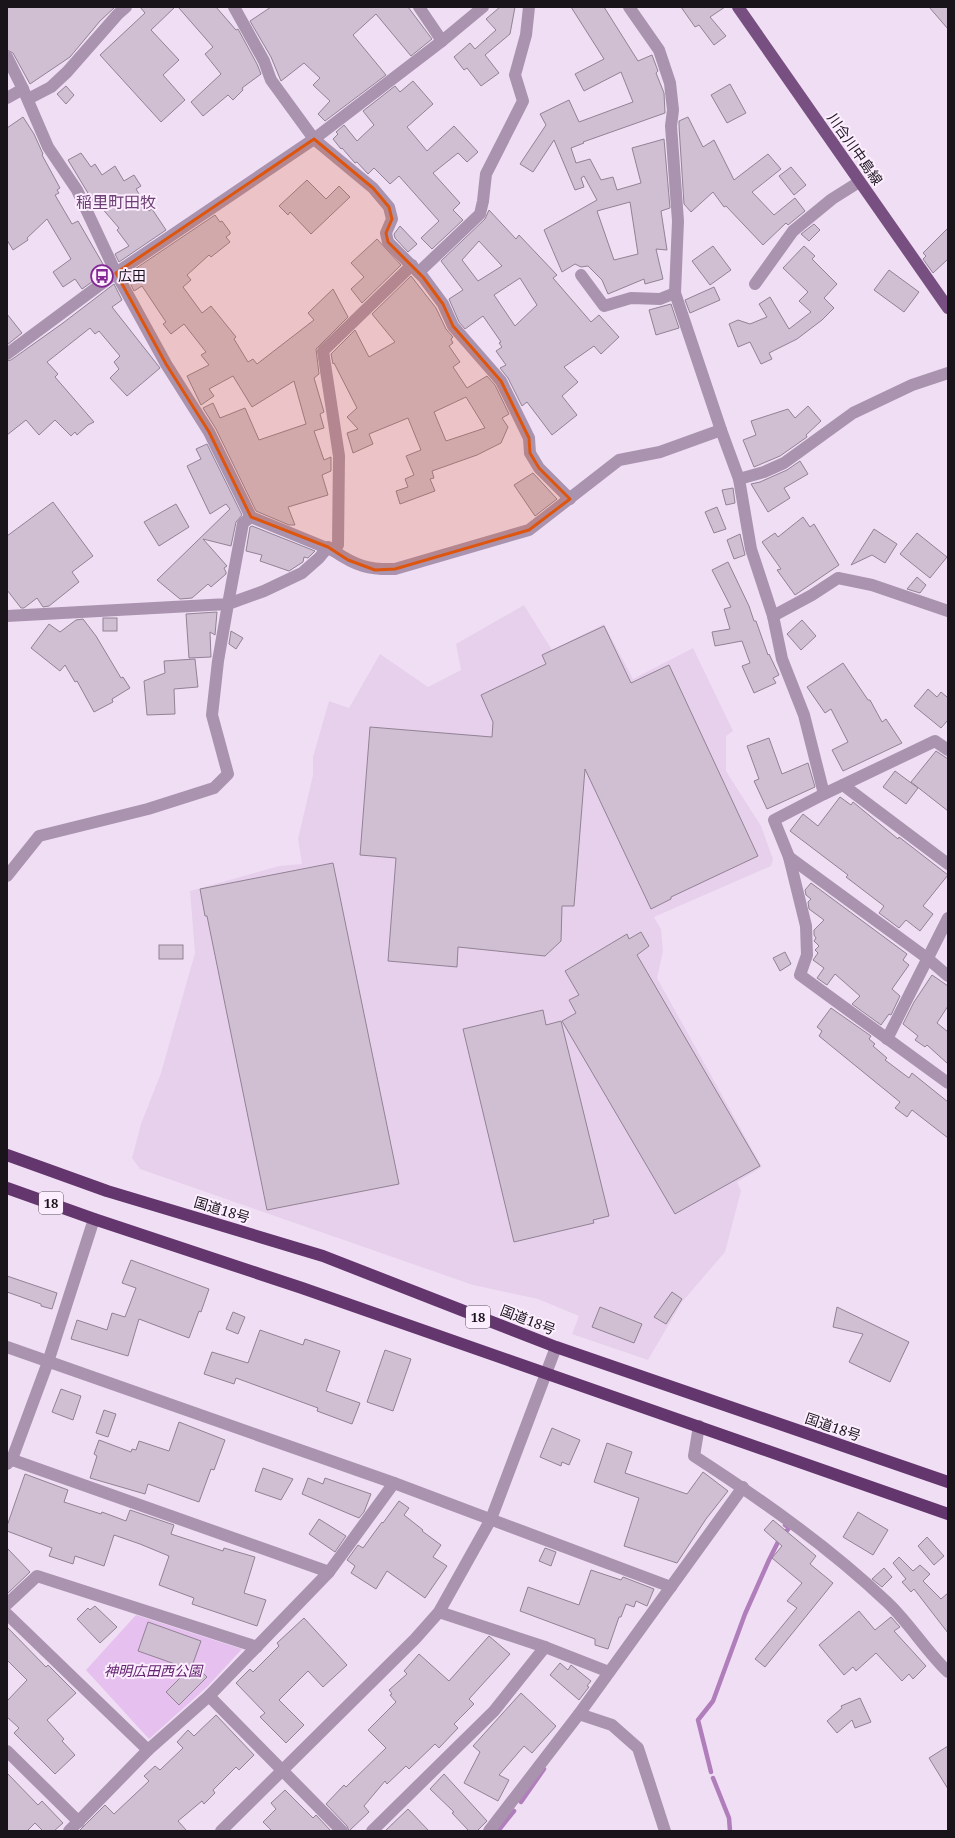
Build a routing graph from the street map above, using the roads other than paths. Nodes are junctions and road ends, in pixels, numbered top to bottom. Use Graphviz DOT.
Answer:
graph roads {
  1 [pos="126,7"];
  2 [pos="234,7"];
  3 [pos="419,7"];
  4 [pos="483,7"];
  5 [pos="529,7"];
  6 [pos="629,7"];
  7 [pos="738,7"];
  8 [pos="442,41"];
  9 [pos="7,57"];
  10 [pos="25,94"];
  11 [pos="7,98"];
  12 [pos="314,139"];
  13 [pos="858,182"];
  14 [pos="415,269"];
  15 [pos="116,273"];
  16 [pos="582,275"];
  17 [pos="756,284"];
  18 [pos="675,293"];
  19 [pos="948,308"];
  20 [pos="7,354"];
  21 [pos="948,373"];
  22 [pos="721,430"];
  23 [pos="739,479"];
  24 [pos="570,499"];
  25 [pos="251,517"];
  26 [pos="331,549"];
  27 [pos="228,604"];
  28 [pos="948,611"];
  29 [pos="7,616"];
  30 [pos="772,616"];
  31 [pos="948,750"];
  32 [pos="843,785"];
  33 [pos="824,794"];
  34 [pos="789,857"];
  35 [pos="948,864"];
  36 [pos="7,876"];
  37 [pos="948,918"];
  38 [pos="927,958"];
  39 [pos="948,976"];
  40 [pos="887,1039"];
  41 [pos="948,1083"];
  42 [pos="7,1155"];
  43 [pos="7,1188"];
  44 [pos="94,1219"];
  45 [pos="7,1347"];
  46 [pos="556,1347"];
  47 [pos="48,1362"];
  48 [pos="545,1374"];
  49 [pos="699,1426"];
  50 [pos="9,1461"];
  51 [pos="948,1482"];
  52 [pos="394,1483"];
  53 [pos="743,1487"];
  54 [pos="948,1514"];
  55 [pos="491,1519"];
  56 [pos="329,1572"];
  57 [pos="671,1588"];
  58 [pos="7,1604"];
  59 [pos="439,1612"];
  60 [pos="7,1614"];
  61 [pos="257,1647"];
  62 [pos="545,1647"];
  63 [pos="609,1672"];
  64 [pos="948,1672"];
  65 [pos="210,1696"];
  66 [pos="579,1714"];
  67 [pos="148,1750"];
  68 [pos="7,1751"];
  69 [pos="283,1770"];
  70 [pos="79,1822"];
  71 [pos="69,1831"];
  72 [pos="221,1831"];
  73 [pos="342,1831"];
  74 [pos="372,1831"];
  75 [pos="489,1831"];
  76 [pos="665,1831"];
  1 -- 10 [label="street"];
  2 -- 12 [label="street"];
  3 -- 8 [label="street"];
  4 -- 8 [label="street"];
  5 -- 14 [label="street"];
  6 -- 18 [label="street"];
  7 -- 13 [label="main road, 川合川中島線"];
  8 -- 12 [label="street"];
  9 -- 10 [label="street"];
  10 -- 11 [label="street"];
  10 -- 15 [label="street"];
  12 -- 14 [label="street"];
  12 -- 15 [label="street"];
  13 -- 17 [label="street"];
  13 -- 19 [label="main road, 川合川中島線"];
  14 -- 24 [label="street"];
  14 -- 26 [label="street"];
  15 -- 20 [label="street"];
  15 -- 25 [label="street"];
  16 -- 18 [label="street"];
  18 -- 22 [label="street"];
  21 -- 23 [label="street"];
  22 -- 23 [label="street"];
  22 -- 24 [label="street"];
  23 -- 30 [label="street"];
  24 -- 26 [label="street"];
  25 -- 26 [label="street"];
  25 -- 27 [label="street"];
  26 -- 27 [label="street"];
  27 -- 29 [label="street"];
  27 -- 36 [label="street"];
  28 -- 30 [label="street"];
  30 -- 33 [label="street"];
  31 -- 32 [label="street"];
  32 -- 33 [label="street"];
  32 -- 35 [label="street"];
  33 -- 34 [label="street"];
  34 -- 38 [label="street"];
  34 -- 40 [label="street"];
  37 -- 38 [label="street"];
  38 -- 39 [label="street"];
  38 -- 40 [label="street"];
  40 -- 41 [label="street"];
  42 -- 46 [label="highway, 国道18号 / 18"];
  43 -- 44 [label="highway, 18"];
  44 -- 47 [label="street"];
  44 -- 48 [label="highway, 18"];
  45 -- 47 [label="street"];
  46 -- 48 [label="street"];
  46 -- 51 [label="highway, 国道18号 / 18"];
  47 -- 50 [label="street"];
  47 -- 52 [label="street"];
  48 -- 49 [label="highway, 18"];
  48 -- 55 [label="street"];
  49 -- 53 [label="street"];
  49 -- 54 [label="highway, 18"];
  50 -- 56 [label="street"];
  52 -- 55 [label="street"];
  52 -- 56 [label="street"];
  53 -- 57 [label="street"];
  53 -- 64 [label="street"];
  55 -- 57 [label="street"];
  55 -- 59 [label="street"];
  56 -- 61 [label="street"];
  57 -- 63 [label="street"];
  58 -- 61 [label="street"];
  59 -- 62 [label="street"];
  59 -- 69 [label="street"];
  60 -- 67 [label="street"];
  61 -- 65 [label="street"];
  62 -- 63 [label="street"];
  62 -- 74 [label="street"];
  63 -- 66 [label="street"];
  65 -- 67 [label="street"];
  65 -- 69 [label="street"];
  66 -- 75 [label="street"];
  66 -- 76 [label="street"];
  67 -- 70 [label="street"];
  68 -- 70 [label="street"];
  69 -- 72 [label="street"];
  69 -- 73 [label="street"];
  70 -- 71 [label="street"];
}
